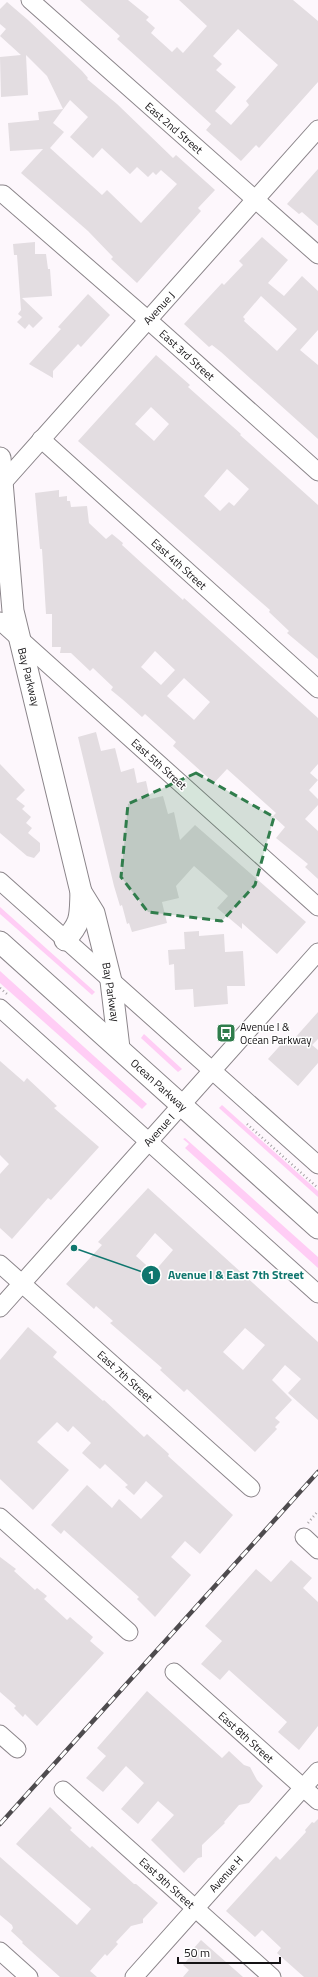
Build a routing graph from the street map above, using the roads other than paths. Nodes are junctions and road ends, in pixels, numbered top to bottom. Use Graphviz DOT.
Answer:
graph roads {
  1 [pos="30,0"];
  2 [pos="318,129"];
  3 [pos="0,194"];
  4 [pos="255,199"];
  5 [pos="318,256"];
  6 [pos="148,320"];
  7 [pos="41,439"];
  8 [pos="0,458"];
  9 [pos="318,472"];
  10 [pos="1,485"];
  11 [pos="0,621"];
  12 [pos="20,638"];
  13 [pos="318,689"];
  14 [pos="0,881"];
  15 [pos="81,892"];
  16 [pos="318,907"];
  17 [pos="66,940"];
  18 [pos="0,942"];
  19 [pos="318,952"];
  20 [pos="111,981"];
  21 [pos="0,1008"];
  22 [pos="119,1048"];
  23 [pos="212,1071"];
  24 [pos="181,1105"];
  25 [pos="148,1142"];
  26 [pos="318,1165"];
  27 [pos="318,1228"];
  28 [pos="0,1264"];
  29 [pos="22,1284"];
  30 [pos="318,1294"];
  31 [pos="0,1308"];
  32 [pos="251,1488"];
  33 [pos="0,1516"];
  34 [pos="305,1530"];
  35 [pos="318,1550"];
  36 [pos="129,1632"];
  37 [pos="174,1672"];
  38 [pos="0,1734"];
  39 [pos="17,1749"];
  40 [pos="318,1771"];
  41 [pos="303,1788"];
  42 [pos="63,1790"];
  43 [pos="318,1801"];
  44 [pos="195,1908"];
  45 [pos="0,1951"];
  46 [pos="29,1977"];
  47 [pos="134,1977"];
  48 [pos="272,1977"];
  1 -- 4 [label="street, East 2nd Street"];
  2 -- 4 [label="street, Avenue J"];
  3 -- 6 [label="street, East 3rd Street"];
  4 -- 5 [label="street, East 2nd Street"];
  4 -- 6 [label="street, Avenue J"];
  6 -- 7 [label="street, Avenue J"];
  6 -- 9 [label="street, East 3rd Street"];
  7 -- 10 [label="street, Avenue J"];
  7 -- 13 [label="street, East 4th Street"];
  8 -- 10 [label="main road, Bay Parkway"];
  10 -- 12 [label="main road, Bay Parkway"];
  11 -- 12 [label="street, East 5th Street"];
  12 -- 15 [label="main road, Bay Parkway"];
  12 -- 16 [label="street, East 5th Street"];
  14 -- 17 [label="street"];
  15 -- 17 [label="main road, Bay Parkway"];
  15 -- 20 [label="main road, Bay Parkway"];
  17 -- 20 [label="street"];
  18 -- 22 [label="main road, Ocean Parkway"];
  19 -- 23 [label="street, Avenue I"];
  20 -- 22 [label="main road, Bay Parkway"];
  20 -- 23 [label="street"];
  21 -- 25 [label="street"];
  22 -- 24 [label="main road, Ocean Parkway"];
  23 -- 24 [label="street, Avenue I"];
  23 -- 26 [label="street"];
  24 -- 25 [label="street, Avenue I"];
  24 -- 27 [label="main road, Ocean Parkway"];
  25 -- 29 [label="street, Avenue I"];
  25 -- 30 [label="street"];
  28 -- 29 [label="street, East 7th Street"];
  29 -- 31 [label="street, Avenue I"];
  29 -- 32 [label="street, East 7th Street"];
  33 -- 36 [label="street"];
  34 -- 35 [label="street"];
  37 -- 41 [label="street, East 8th Street"];
  38 -- 39 [label="street"];
  40 -- 41 [label="street, Avenue H"];
  41 -- 43 [label="street, East 8th Street"];
  41 -- 44 [label="street, Avenue H"];
  42 -- 44 [label="street, East 9th Street"];
  44 -- 47 [label="street, Avenue H"];
  44 -- 48 [label="street, East 9th Street"];
  45 -- 46 [label="street"];
}
